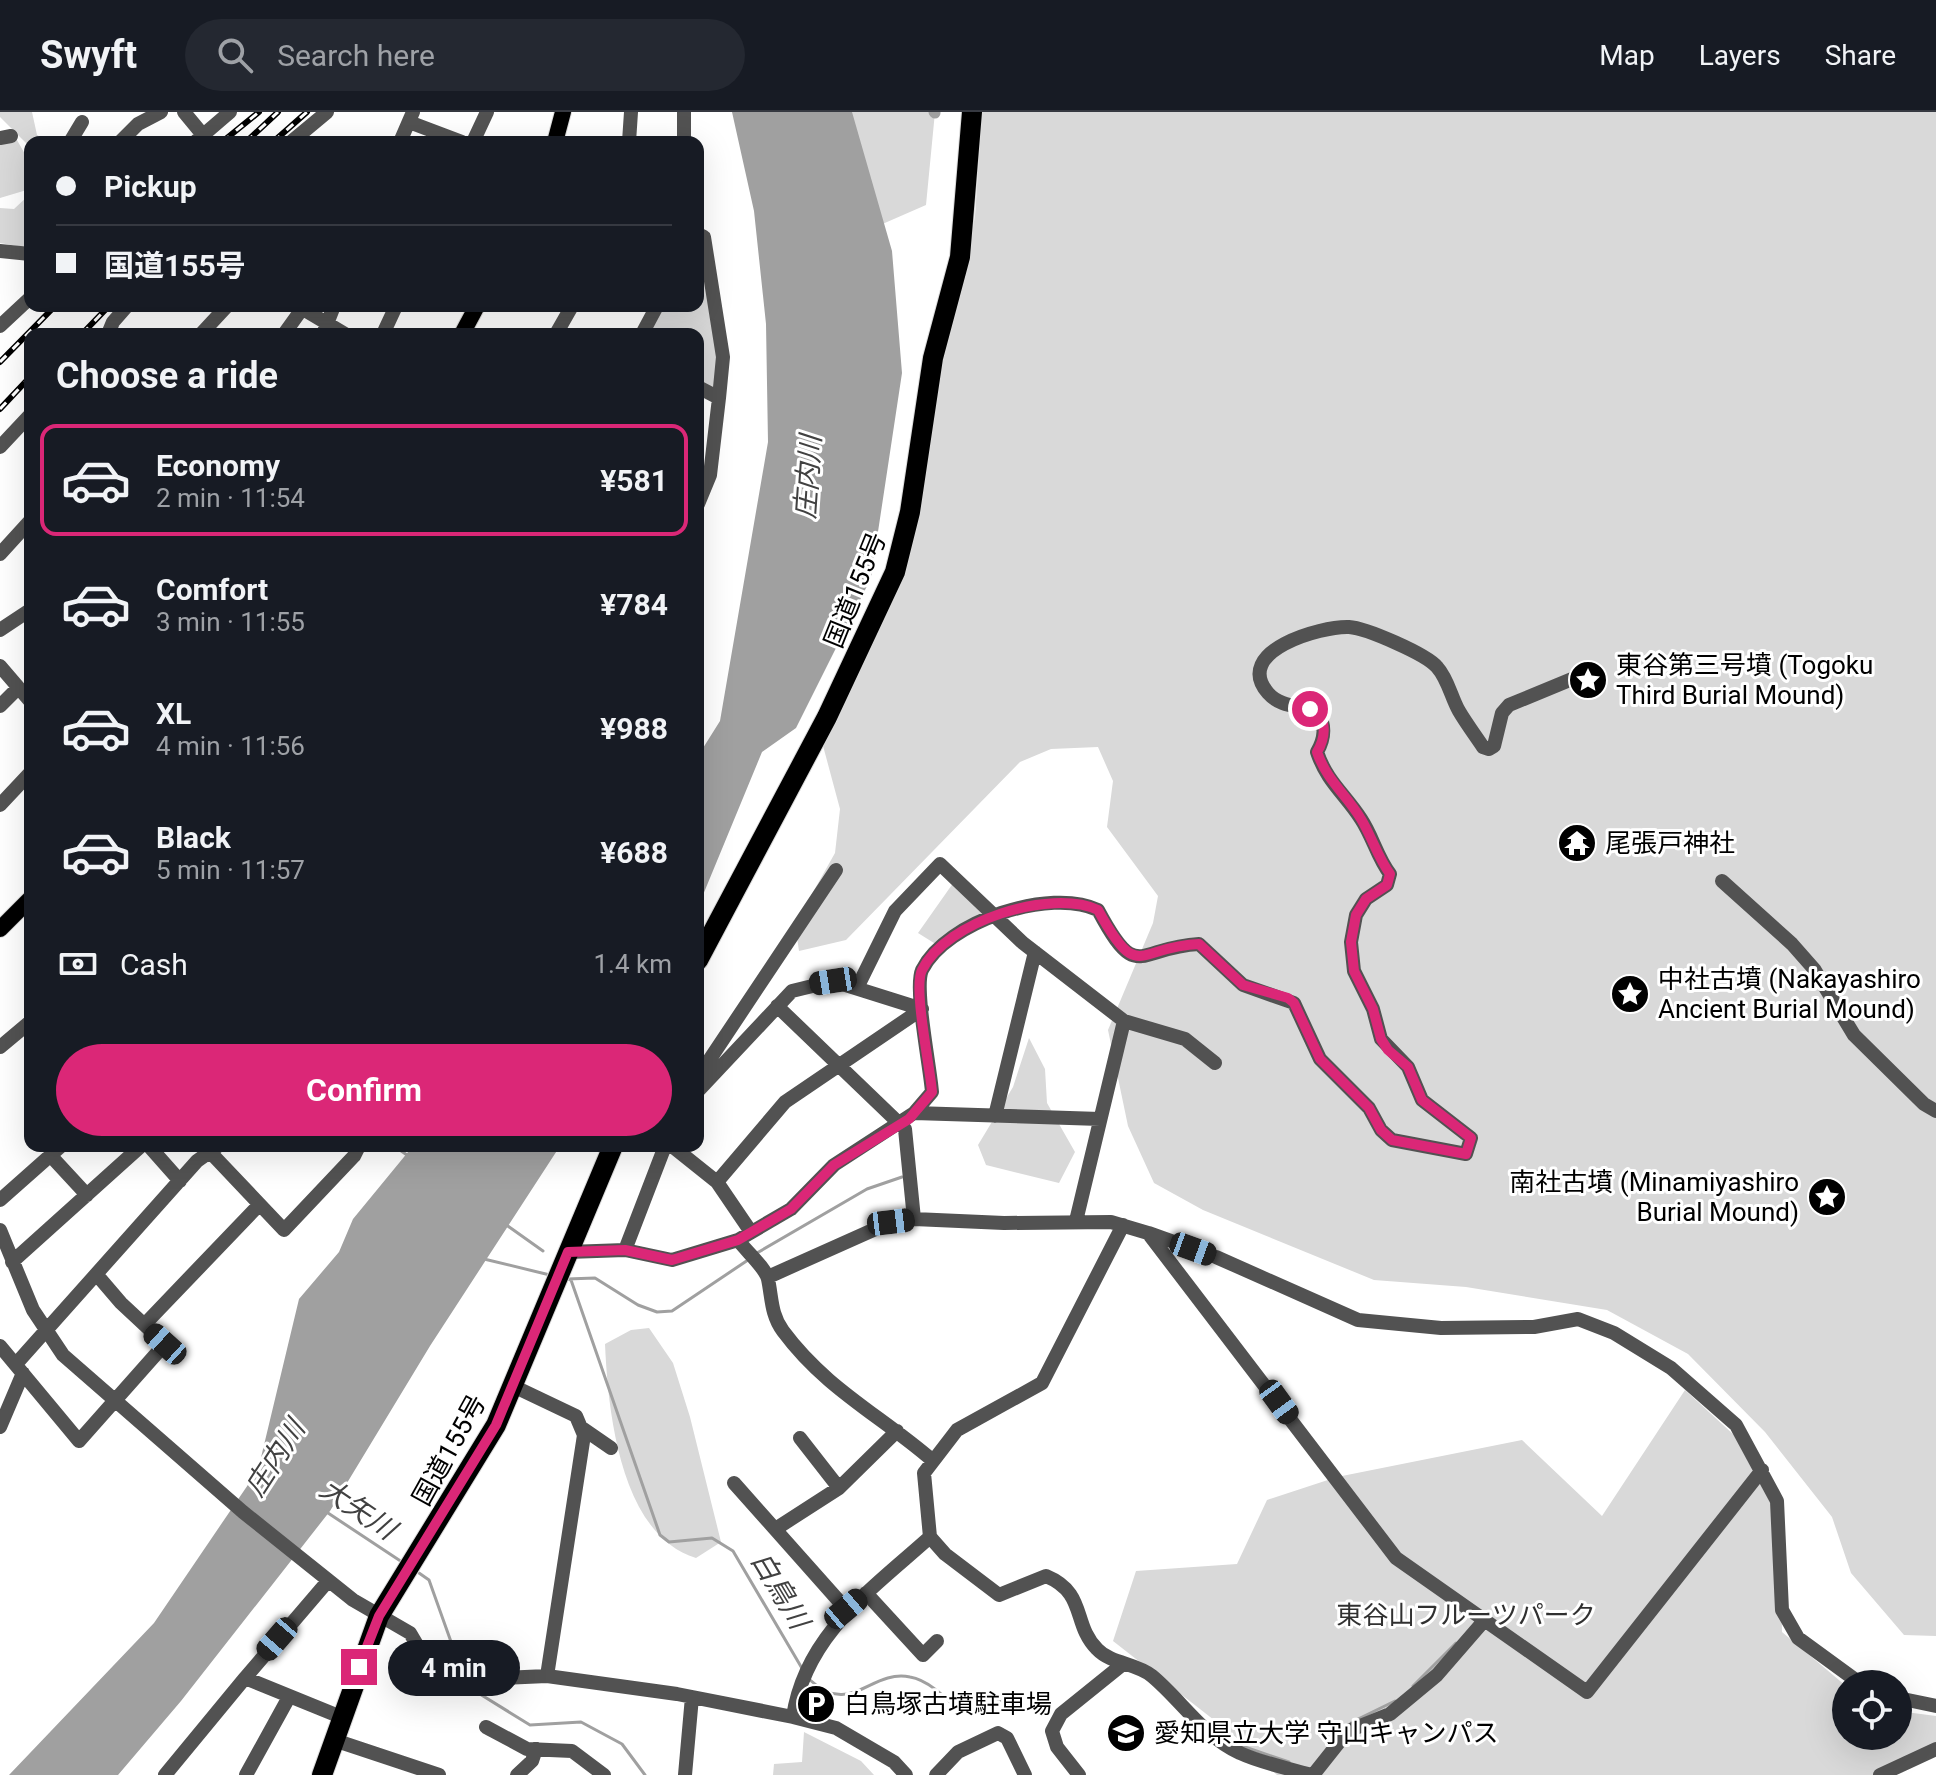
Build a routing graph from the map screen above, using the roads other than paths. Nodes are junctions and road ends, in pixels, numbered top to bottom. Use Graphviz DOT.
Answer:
graph roads {
  1 [pos="161,112"];
  2 [pos="184,112"];
  3 [pos="230,112"];
  4 [pos="327,112"];
  5 [pos="487,112"];
  6 [pos="563,112"];
  7 [pos="631,112"];
  8 [pos="684,112"];
  9 [pos="972,112"];
  10 [pos="411,117"];
  11 [pos="82,122"];
  12 [pos="74,136"];
  13 [pos="126,136"];
  14 [pos="198,136"];
  15 [pos="201,136"];
  16 [pos="298,136"];
  17 [pos="403,136"];
  18 [pos="450,136"];
  19 [pos="476,136"];
  20 [pos="557,136"];
  21 [pos="629,136"];
  22 [pos="684,136"];
  23 [pos="704,237"];
  24 [pos="0,251"];
  25 [pos="24,253"];
  26 [pos="24,304"];
  27 [pos="221,312"];
  28 [pos="305,312"];
  29 [pos="0,326"];
  30 [pos="207,328"];
  31 [pos="324,328"];
  32 [pos="704,390"];
  33 [pos="719,398"];
  34 [pos="24,421"];
  35 [pos="0,447"];
  36 [pos="704,474"];
  37 [pos="24,525"];
  38 [pos="6,536"];
  39 [pos="0,554"];
  40 [pos="24,614"];
  41 [pos="0,630"];
  42 [pos="0,666"];
  43 [pos="1589,672"];
  44 [pos="18,688"];
  45 [pos="24,694"];
  46 [pos="0,706"];
  47 [pos="24,779"];
  48 [pos="0,805"];
  49 [pos="836,870"];
  50 [pos="1722,881"];
  51 [pos="24,905"];
  52 [pos="995,917"];
  53 [pos="0,929"];
  54 [pos="704,949"];
  55 [pos="1035,952"];
  56 [pos="858,986"];
  57 [pos="777,1006"];
  58 [pos="922,1009"];
  59 [pos="1124,1021"];
  60 [pos="24,1027"];
  61 [pos="0,1047"];
  62 [pos="1215,1063"];
  63 [pos="837,1067"];
  64 [pos="704,1068"];
  65 [pos="704,1085"];
  66 [pos="1936,1111"];
  67 [pos="914,1113"];
  68 [pos="995,1116"];
  69 [pos="1100,1119"];
  70 [pos="901,1123"];
  71 [pos="54,1152"];
  72 [pos="56,1152"];
  73 [pos="134,1152"];
  74 [pos="154,1152"];
  75 [pos="211,1152"];
  76 [pos="216,1152"];
  77 [pos="356,1152"];
  78 [pos="610,1152"];
  79 [pos="663,1152"];
  80 [pos="680,1152"];
  81 [pos="180,1181"];
  82 [pos="717,1182"];
  83 [pos="87,1195"];
  84 [pos="0,1200"];
  85 [pos="259,1205"];
  86 [pos="914,1219"];
  87 [pos="1076,1221"];
  88 [pos="1123,1225"];
  89 [pos="0,1230"];
  90 [pos="751,1232"];
  91 [pos="1148,1233"];
  92 [pos="741,1245"];
  93 [pos="625,1250"];
  94 [pos="568,1252"];
  95 [pos="12,1262"];
  96 [pos="762,1271"];
  97 [pos="97,1275"];
  98 [pos="145,1324"];
  99 [pos="46,1332"];
  100 [pos="0,1346"];
  101 [pos="20,1369"];
  102 [pos="513,1386"];
  103 [pos="114,1400"];
  104 [pos="0,1427"];
  105 [pos="582,1428"];
  106 [pos="897,1431"];
  107 [pos="800,1438"];
  108 [pos="611,1448"];
  109 [pos="932,1460"];
  110 [pos="1762,1470"];
  111 [pos="734,1483"];
  112 [pos="839,1488"];
  113 [pos="777,1528"];
  114 [pos="930,1537"];
  115 [pos="328,1581"];
  116 [pos="866,1593"];
  117 [pos="846,1609"];
  118 [pos="379,1616"];
  119 [pos="1483,1622"];
  120 [pos="937,1641"];
  121 [pos="1123,1664"];
  122 [pos="1842,1670"];
  123 [pos="547,1676"];
  124 [pos="245,1678"];
  125 [pos="289,1697"];
  126 [pos="692,1697"];
  127 [pos="1912,1701"];
  128 [pos="1936,1706"];
  129 [pos="341,1717"];
  130 [pos="793,1717"];
  131 [pos="486,1727"];
  132 [pos="334,1740"];
  133 [pos="536,1749"];
  134 [pos="1936,1749"];
  135 [pos="406,1769"];
  136 [pos="1278,1770"];
  137 [pos="165,1775"];
  138 [pos="246,1775"];
  139 [pos="322,1775"];
  140 [pos="439,1775"];
  141 [pos="517,1775"];
  142 [pos="604,1775"];
  143 [pos="685,1775"];
  144 [pos="906,1775"];
  145 [pos="936,1775"];
  146 [pos="1025,1775"];
  147 [pos="1079,1775"];
  148 [pos="1312,1775"];
  149 [pos="1880,1775"];
  1 -- 13 [label="street"];
  2 -- 14 [label="street"];
  3 -- 15 [label="street"];
  4 -- 16 [label="street"];
  5 -- 19 [label="street"];
  6 -- 20 [label="main road"];
  7 -- 21 [label="street"];
  8 -- 22 [label="street"];
  9 -- 54 [label="highway, 国道155号"];
  10 -- 17 [label="street"];
  10 -- 18 [label="street"];
  11 -- 12 [label="street"];
  23 -- 33 [label="street"];
  24 -- 25 [label="street"];
  26 -- 29 [label="street"];
  27 -- 30 [label="street"];
  28 -- 31 [label="street"];
  32 -- 33 [label="street"];
  33 -- 36 [label="street"];
  34 -- 35 [label="street"];
  37 -- 38 [label="street"];
  38 -- 39 [label="street"];
  40 -- 41 [label="street"];
  42 -- 44 [label="street"];
  43 -- 52 [label="street"];
  44 -- 45 [label="street"];
  44 -- 46 [label="street"];
  47 -- 48 [label="street"];
  49 -- 64 [label="street"];
  50 -- 66 [label="street"];
  51 -- 53 [label="main road"];
  52 -- 55 [label="street"];
  52 -- 56 [label="street"];
  52 -- 58 [label="street"];
  55 -- 59 [label="street"];
  55 -- 68 [label="street"];
  56 -- 57 [label="street"];
  56 -- 58 [label="street"];
  57 -- 63 [label="street"];
  57 -- 65 [label="street"];
  58 -- 63 [label="street"];
  58 -- 67 [label="street"];
  59 -- 62 [label="street"];
  59 -- 69 [label="street"];
  60 -- 61 [label="street"];
  63 -- 70 [label="street"];
  63 -- 82 [label="street"];
  67 -- 68 [label="street"];
  67 -- 70 [label="street"];
  68 -- 69 [label="street"];
  69 -- 87 [label="street"];
  70 -- 86 [label="street"];
  70 -- 90 [label="street"];
  71 -- 84 [label="street"];
  72 -- 83 [label="street"];
  73 -- 83 [label="street"];
  74 -- 81 [label="street"];
  75 -- 81 [label="street"];
  76 -- 85 [label="street"];
  77 -- 85 [label="street"];
  78 -- 94 [label="highway, 国道155号"];
  79 -- 93 [label="street"];
  80 -- 82 [label="street"];
  81 -- 97 [label="street"];
  82 -- 90 [label="street"];
  83 -- 95 [label="street"];
  85 -- 98 [label="street"];
  86 -- 87 [label="street"];
  86 -- 96 [label="street"];
  87 -- 88 [label="street"];
  88 -- 91 [label="street"];
  88 -- 109 [label="street"];
  89 -- 95 [label="street"];
  90 -- 92 [label="street"];
  91 -- 110 [label="street"];
  91 -- 119 [label="street"];
  92 -- 93 [label="street"];
  92 -- 96 [label="street"];
  93 -- 94 [label="street"];
  94 -- 102 [label="highway, 国道155号"];
  95 -- 99 [label="street"];
  96 -- 106 [label="street"];
  97 -- 98 [label="street"];
  97 -- 99 [label="street"];
  98 -- 103 [label="street"];
  99 -- 101 [label="street"];
  99 -- 103 [label="street"];
  100 -- 101 [label="street"];
  101 -- 103 [label="street"];
  101 -- 104 [label="street"];
  102 -- 105 [label="street"];
  102 -- 118 [label="highway, 国道155号"];
  103 -- 115 [label="street"];
  105 -- 108 [label="street"];
  105 -- 123 [label="street"];
  106 -- 109 [label="street"];
  106 -- 112 [label="street"];
  107 -- 112 [label="street"];
  109 -- 114 [label="street"];
  110 -- 119 [label="street"];
  110 -- 122 [label="street"];
  111 -- 113 [label="street"];
  112 -- 113 [label="street"];
  113 -- 117 [label="street"];
  114 -- 116 [label="street"];
  114 -- 121 [label="street"];
  115 -- 118 [label="street"];
  115 -- 124 [label="street"];
  116 -- 117 [label="street"];
  116 -- 120 [label="street"];
  117 -- 130 [label="street"];
  118 -- 123 [label="street"];
  118 -- 129 [label="highway, 国道155号"];
  119 -- 148 [label="street"];
  121 -- 136 [label="street"];
  121 -- 147 [label="street"];
  123 -- 126 [label="street"];
  124 -- 125 [label="street"];
  124 -- 137 [label="street"];
  125 -- 129 [label="street"];
  125 -- 138 [label="street"];
  126 -- 130 [label="street"];
  126 -- 143 [label="street"];
  127 -- 128 [label="street"];
  129 -- 132 [label="highway, 国道155号"];
  130 -- 144 [label="street"];
  131 -- 133 [label="street"];
  132 -- 135 [label="street"];
  132 -- 139 [label="highway, 国道155号"];
  133 -- 141 [label="street"];
  133 -- 142 [label="street"];
  134 -- 149 [label="street"];
  135 -- 140 [label="street"];
  136 -- 148 [label="street"];
  145 -- 146 [label="street"];
}
